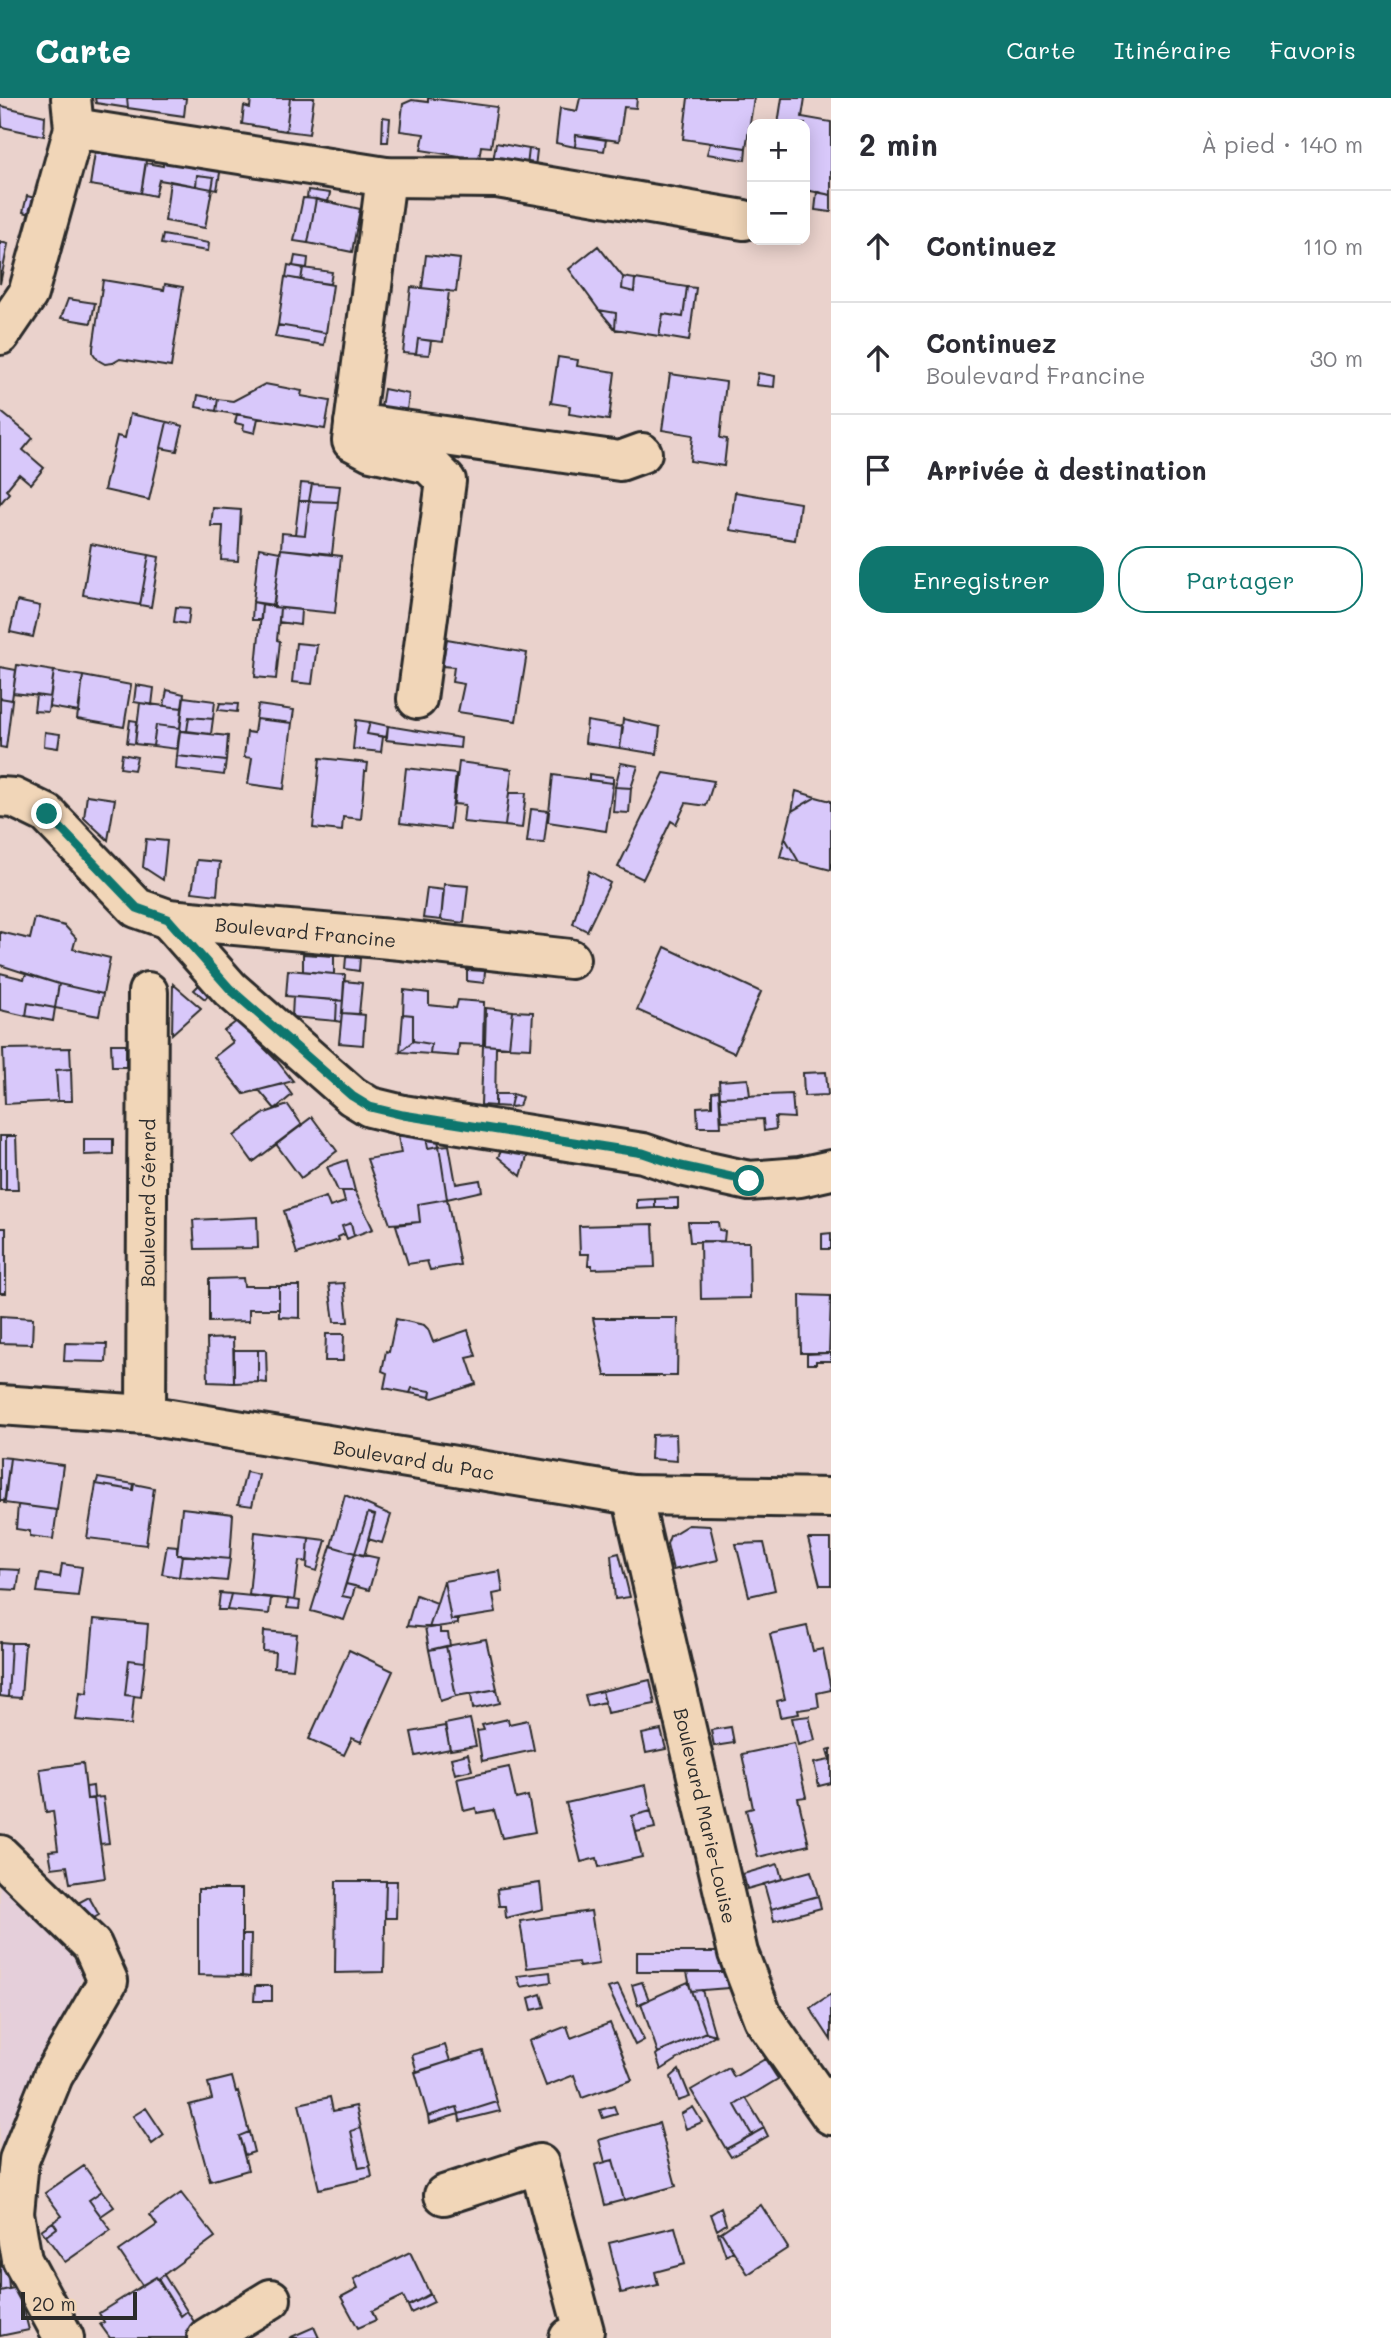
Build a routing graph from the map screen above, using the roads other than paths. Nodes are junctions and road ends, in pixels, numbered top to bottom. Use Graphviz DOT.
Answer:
graph roads {
  1 [pos="73,113"];
  2 [pos="386,177"];
  3 [pos="744,220"];
  4 [pos="0,335"];
  5 [pos="354,423"];
  6 [pos="642,453"];
  7 [pos="417,699"];
  8 [pos="0,797"];
  9 [pos="168,919"];
  10 [pos="570,959"];
  11 [pos="148,992"];
  12 [pos="831,1170"];
  13 [pos="0,1405"];
  14 [pos="146,1415"];
  15 [pos="632,1495"];
  16 [pos="831,1498"];
  17 [pos="0,1856"];
  18 [pos="831,2115"];
  19 [pos="444,2194"];
  20 [pos="271,2299"];
  21 [pos="64,2338"];
  22 [pos="207,2338"];
  23 [pos="569,2338"];
  1 -- 2 [label="street"];
  1 -- 4 [label="street"];
  2 -- 3 [label="street"];
  2 -- 5 [label="street"];
  5 -- 6 [label="street"];
  5 -- 7 [label="street"];
  8 -- 9 [label="street, Boulevard Francine"];
  9 -- 10 [label="street, Boulevard Francine"];
  9 -- 12 [label="street"];
  11 -- 14 [label="street, Boulevard Gérard"];
  13 -- 14 [label="street, Boulevard du Pac"];
  14 -- 15 [label="street, Boulevard du Pac"];
  15 -- 16 [label="street, Boulevard du Pac"];
  15 -- 18 [label="street, Boulevard Marie-Louise"];
  17 -- 21 [label="street"];
  19 -- 23 [label="street"];
  20 -- 22 [label="street"];
}
